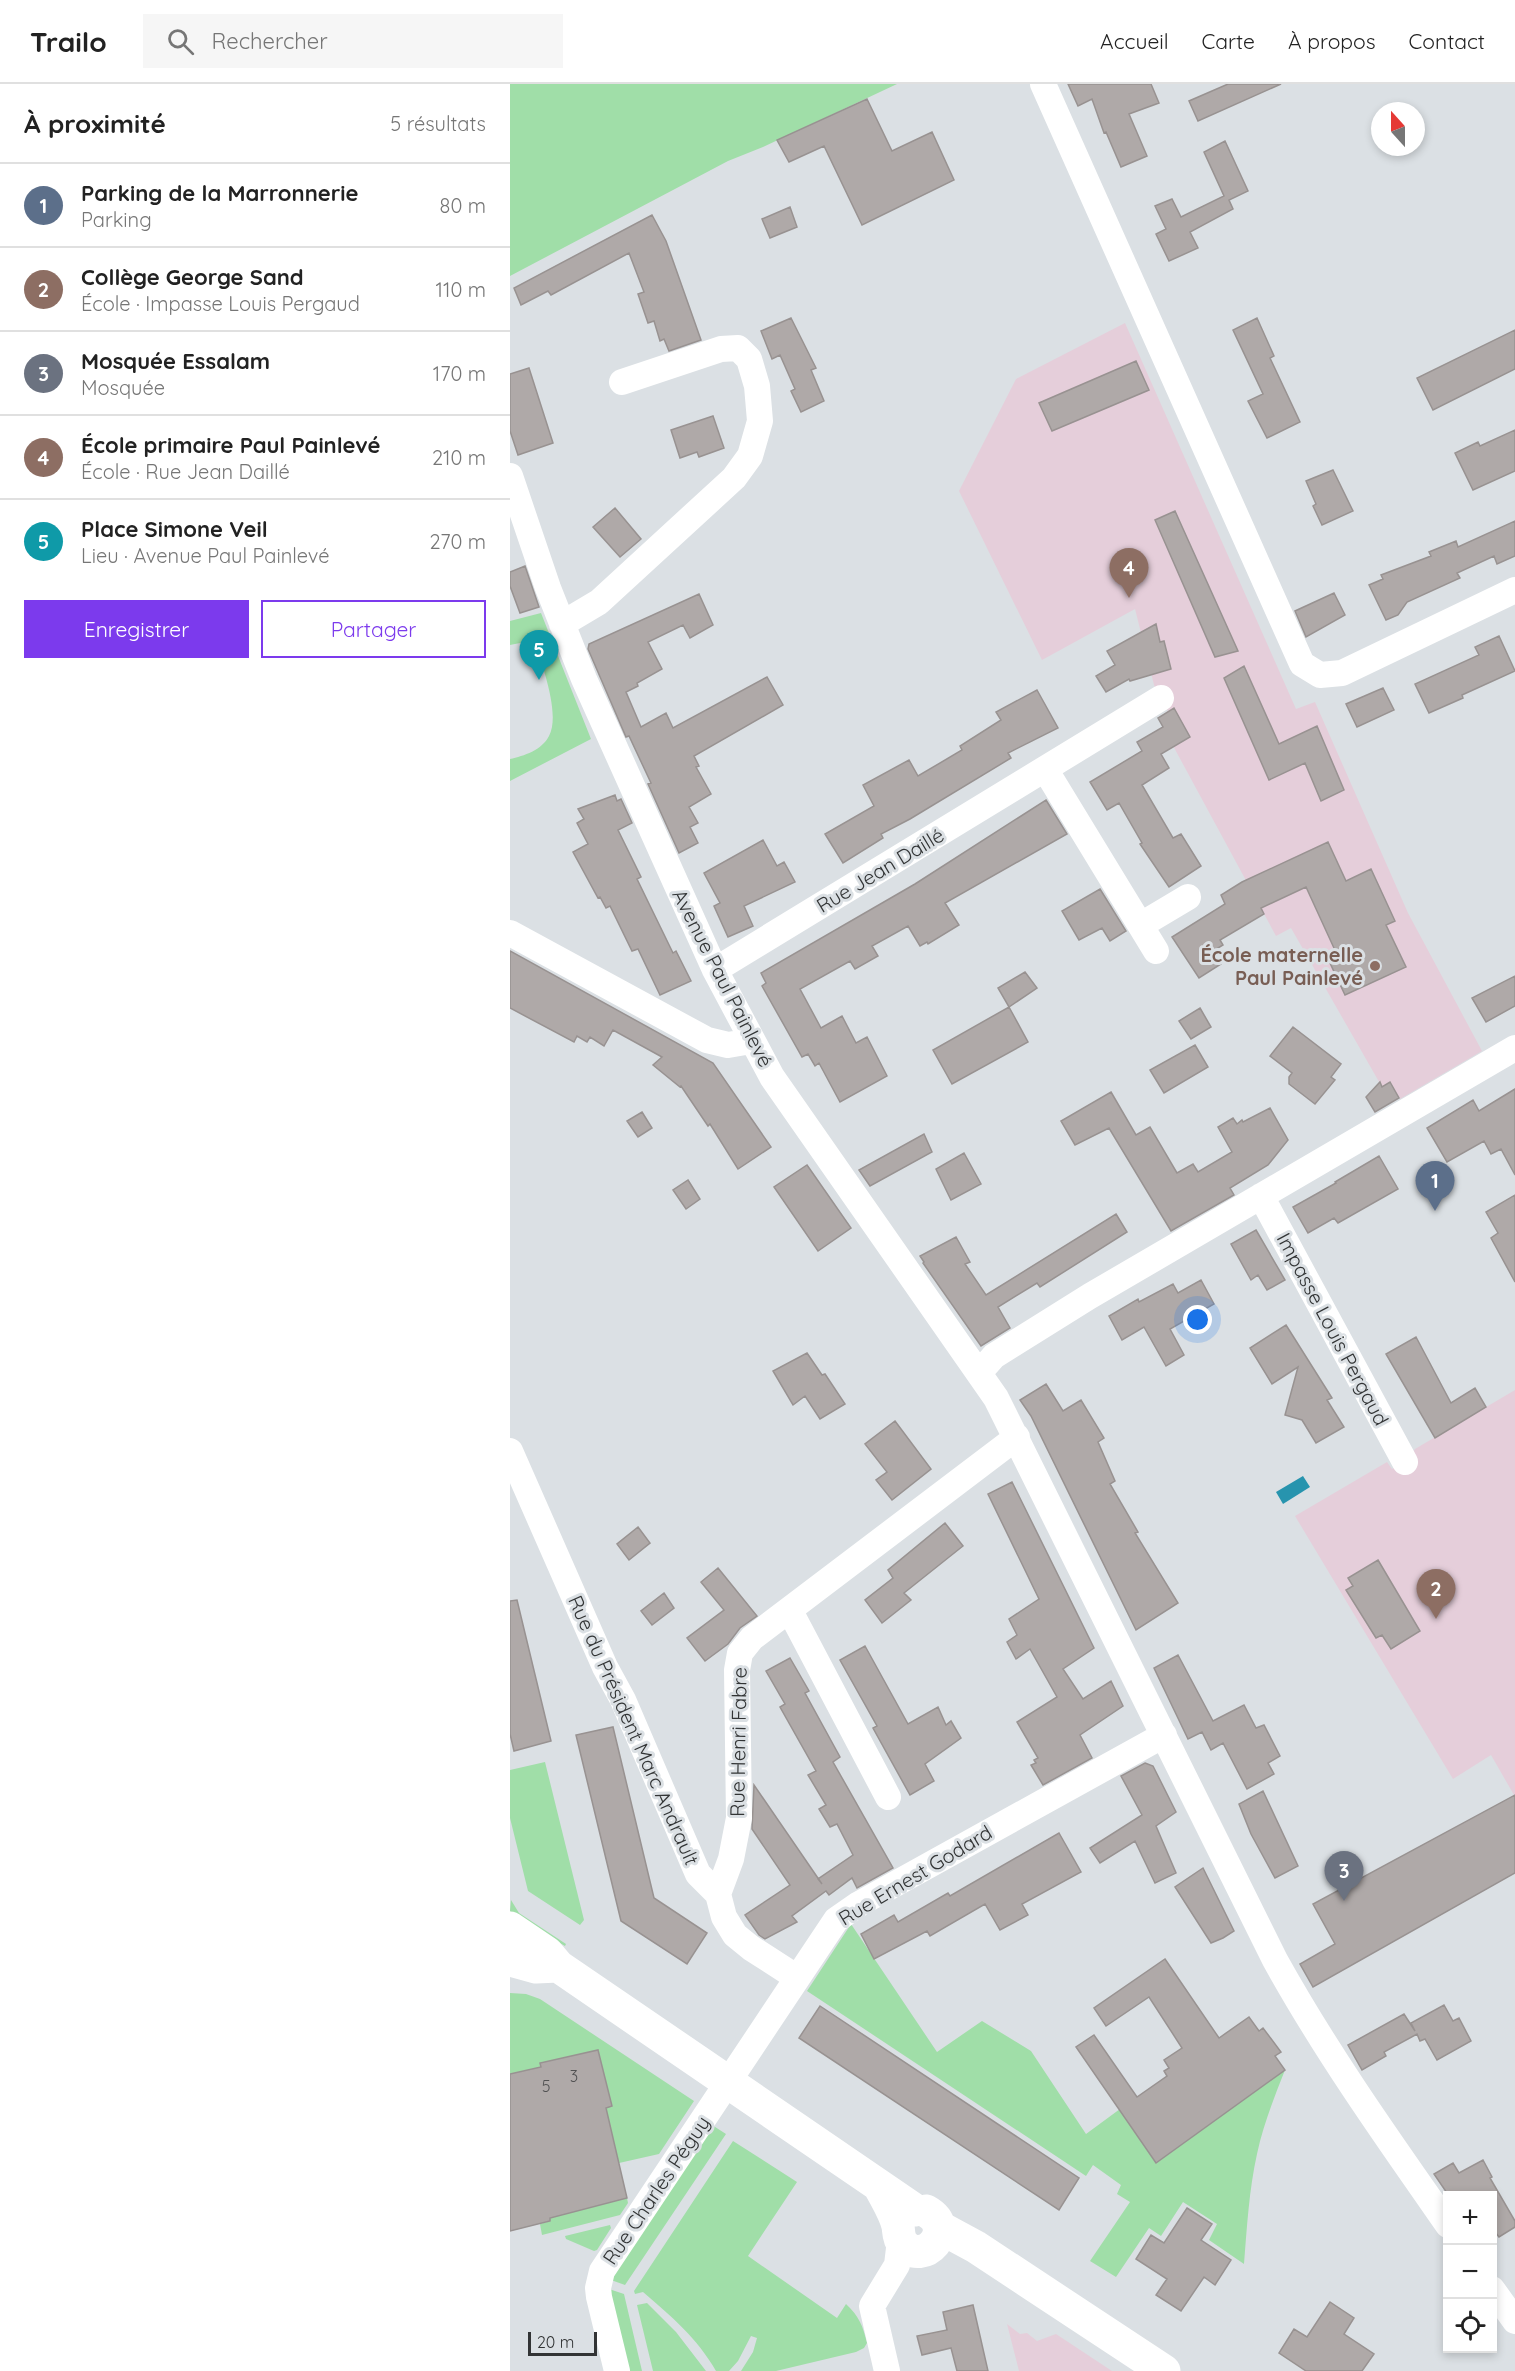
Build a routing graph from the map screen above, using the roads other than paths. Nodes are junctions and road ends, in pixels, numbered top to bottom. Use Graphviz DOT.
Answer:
graph roads {
  1 [pos="1042,84"];
  2 [pos="622,382"];
  3 [pos="510,476"];
  4 [pos="1515,590"];
  5 [pos="561,624"];
  6 [pos="1161,698"];
  7 [pos="1046,769"];
  8 [pos="1188,897"];
  9 [pos="1141,925"];
  10 [pos="510,933"];
  11 [pos="1156,951"];
  12 [pos="715,970"];
  13 [pos="751,1041"];
  14 [pos="1515,1048"];
  15 [pos="1261,1196"];
  16 [pos="979,1372"];
  17 [pos="1017,1437"];
  18 [pos="510,1451"];
  19 [pos="1405,1462"];
  20 [pos="790,1611"];
  21 [pos="1164,1735"];
  22 [pos="888,1797"];
  23 [pos="718,1894"];
  24 [pos="511,1943"];
  25 [pos="796,1977"];
  26 [pos="728,2083"];
  27 [pos="1443,2218"];
  28 [pos="915,2238"];
  29 [pos="1497,2296"];
  30 [pos="1515,2321"];
  31 [pos="617,2371"];
  32 [pos="887,2371"];
  33 [pos="1164,2371"];
  1 -- 4 [label="street"];
  2 -- 5 [label="street"];
  3 -- 5 [label="street, Avenue Paul Painlevé"];
  5 -- 12 [label="street, Avenue Paul Painlevé"];
  6 -- 7 [label="street, Rue Jean Daillé"];
  7 -- 9 [label="street"];
  7 -- 12 [label="street, Rue Jean Daillé"];
  8 -- 9 [label="street"];
  9 -- 11 [label="street"];
  10 -- 13 [label="street"];
  12 -- 13 [label="street, Avenue Paul Painlevé"];
  13 -- 16 [label="street, Avenue Paul Painlevé"];
  14 -- 15 [label="street"];
  15 -- 16 [label="street"];
  15 -- 19 [label="street, Impasse Louis Pergaud"];
  16 -- 17 [label="street, Avenue Paul Painlevé"];
  17 -- 20 [label="street, Rue Henri Fabre"];
  17 -- 21 [label="street, Avenue Paul Painlevé"];
  18 -- 23 [label="street, Rue du Président Marc Andrault"];
  20 -- 22 [label="street"];
  20 -- 23 [label="street, Rue Henri Fabre"];
  21 -- 25 [label="street, Rue Ernest Godard"];
  21 -- 27 [label="street, Avenue Paul Painlevé"];
  23 -- 25 [label="street, Rue du Président Marc Andrault"];
  24 -- 26 [label="main road"];
  25 -- 26 [label="street, Rue Ernest Godard"];
  26 -- 28 [label="main road"];
  26 -- 31 [label="street, Rue Charles Péguy"];
  28 -- 32 [label="street"];
  28 -- 33 [label="main road"];
  29 -- 30 [label="street"];
}
